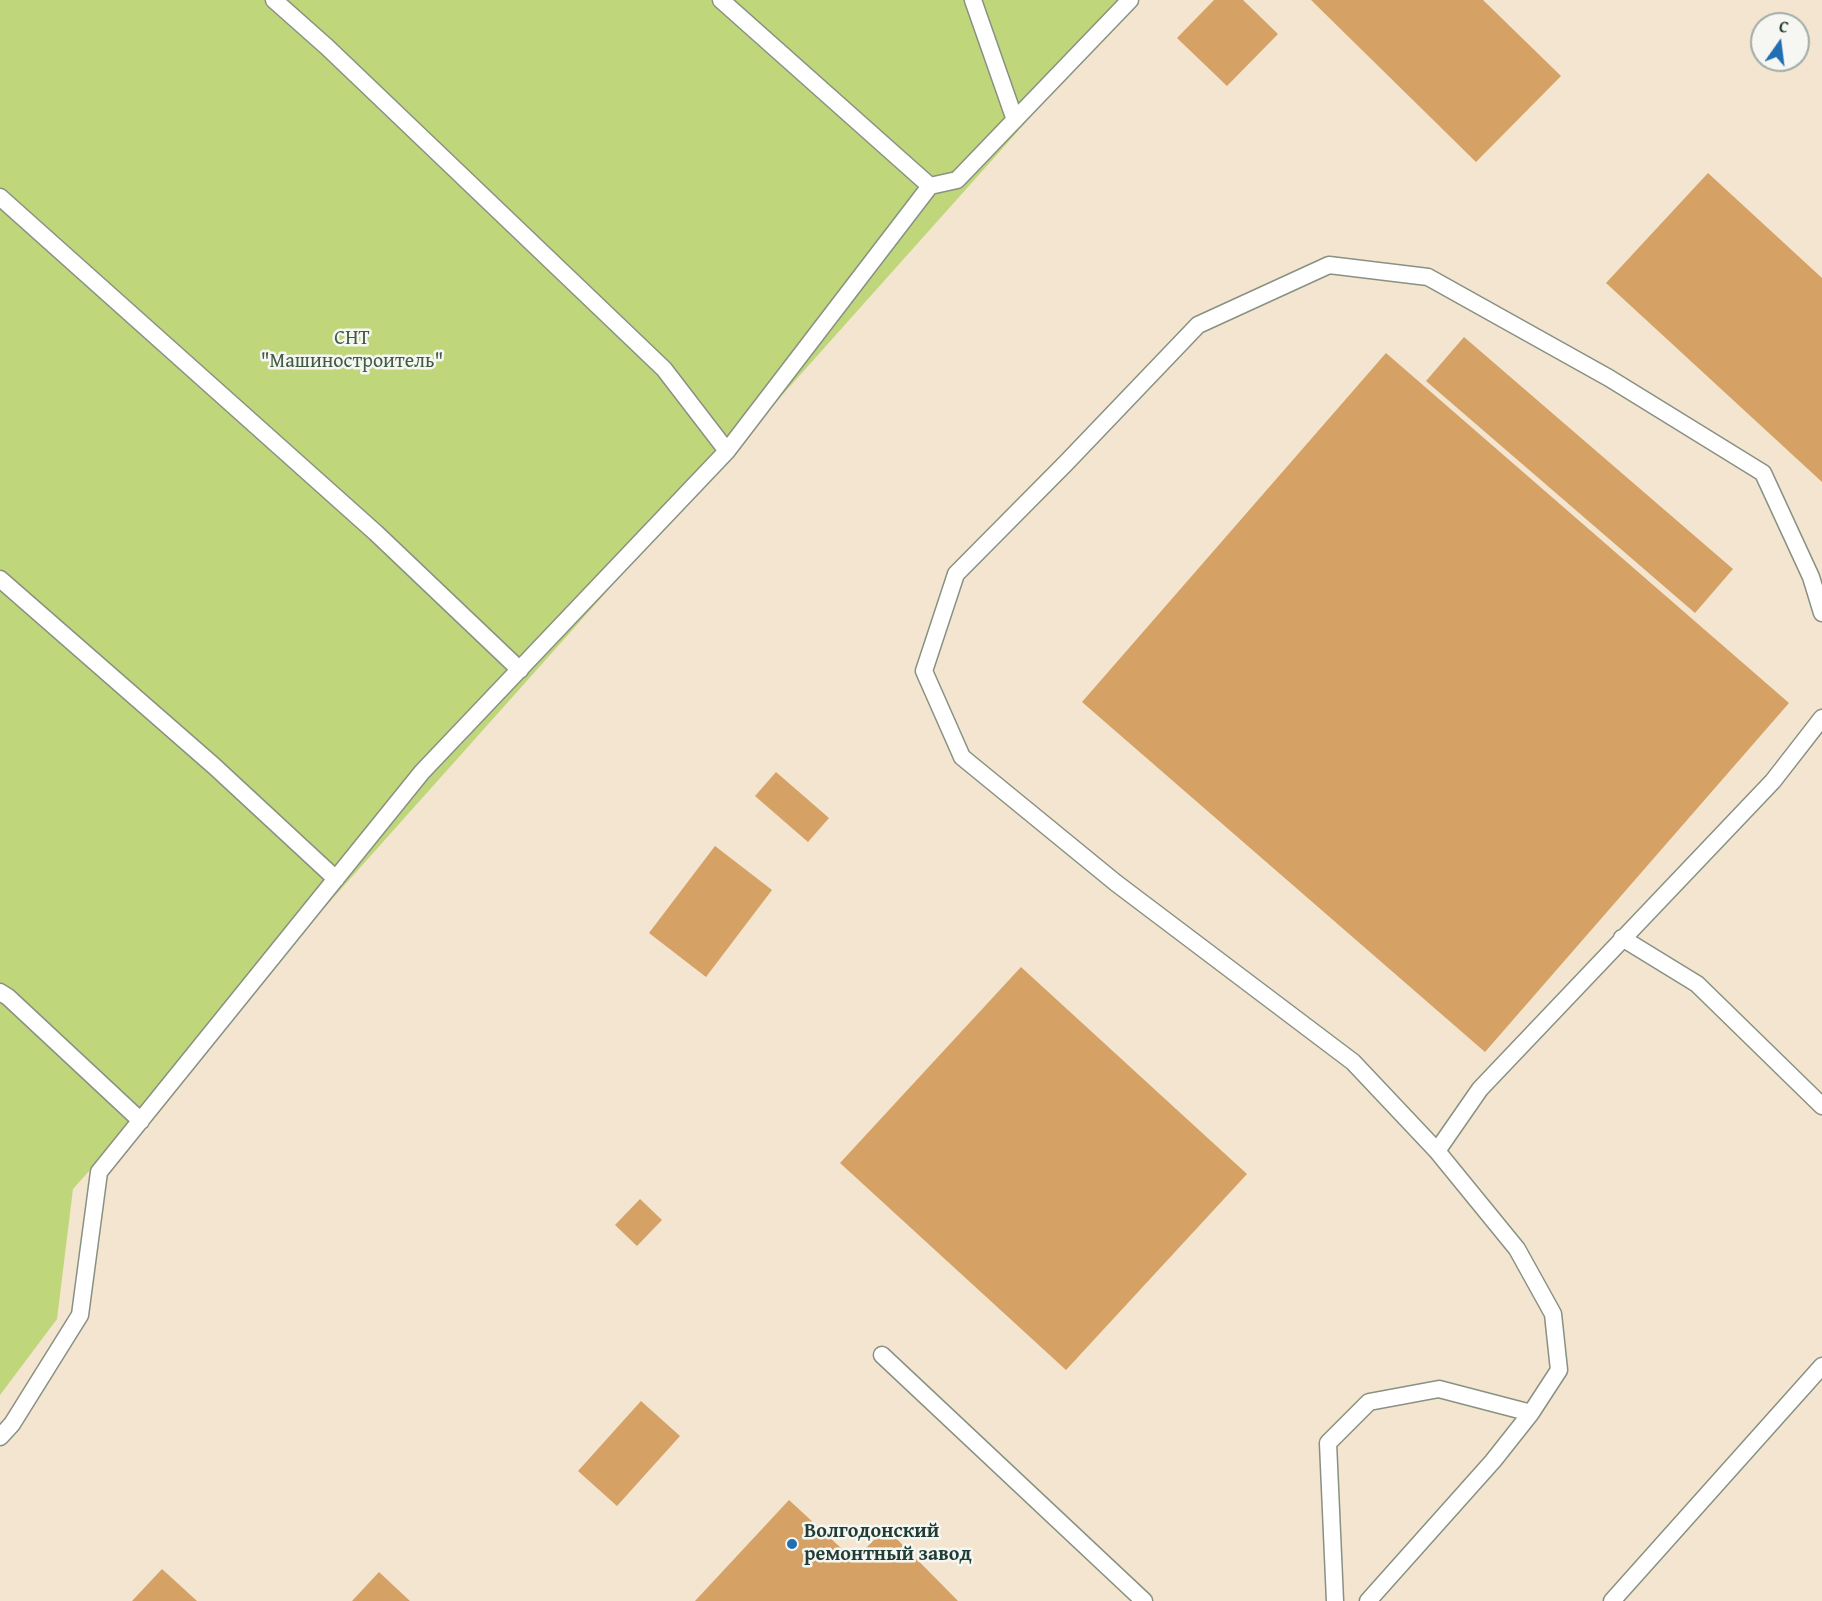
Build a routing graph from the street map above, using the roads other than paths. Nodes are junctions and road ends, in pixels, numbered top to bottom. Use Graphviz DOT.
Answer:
graph roads {
  1 [pos="274,0"];
  2 [pos="721,0"];
  3 [pos="973,0"];
  4 [pos="1130,0"];
  5 [pos="1015,120"];
  6 [pos="930,186"];
  7 [pos="0,197"];
  8 [pos="727,451"];
  9 [pos="0,579"];
  10 [pos="1822,613"];
  11 [pos="520,670"];
  12 [pos="1822,718"];
  13 [pos="336,879"];
  14 [pos="1622,938"];
  15 [pos="0,992"];
  16 [pos="1822,1106"];
  17 [pos="141,1121"];
  18 [pos="1437,1151"];
  19 [pos="882,1355"];
  20 [pos="1822,1366"];
  21 [pos="0,1411"];
  22 [pos="1531,1413"];
  23 [pos="12,1424"];
  24 [pos="0,1437"];
  25 [pos="1144,1601"];
  26 [pos="1335,1601"];
  27 [pos="1368,1601"];
  28 [pos="1612,1601"];
  1 -- 8 [label="lane"];
  2 -- 6 [label="lane"];
  3 -- 5 [label="lane"];
  4 -- 5 [label="lane"];
  5 -- 6 [label="lane"];
  6 -- 8 [label="lane"];
  7 -- 11 [label="lane"];
  8 -- 11 [label="lane"];
  9 -- 13 [label="lane"];
  10 -- 18 [label="lane"];
  11 -- 13 [label="lane"];
  12 -- 14 [label="lane"];
  13 -- 17 [label="lane"];
  14 -- 16 [label="lane"];
  14 -- 18 [label="lane"];
  15 -- 17 [label="lane"];
  17 -- 23 [label="lane"];
  18 -- 22 [label="lane"];
  19 -- 25 [label="lane"];
  20 -- 28 [label="lane"];
  21 -- 23 [label="lane"];
  22 -- 26 [label="lane"];
  22 -- 27 [label="lane"];
  23 -- 24 [label="lane"];
}
